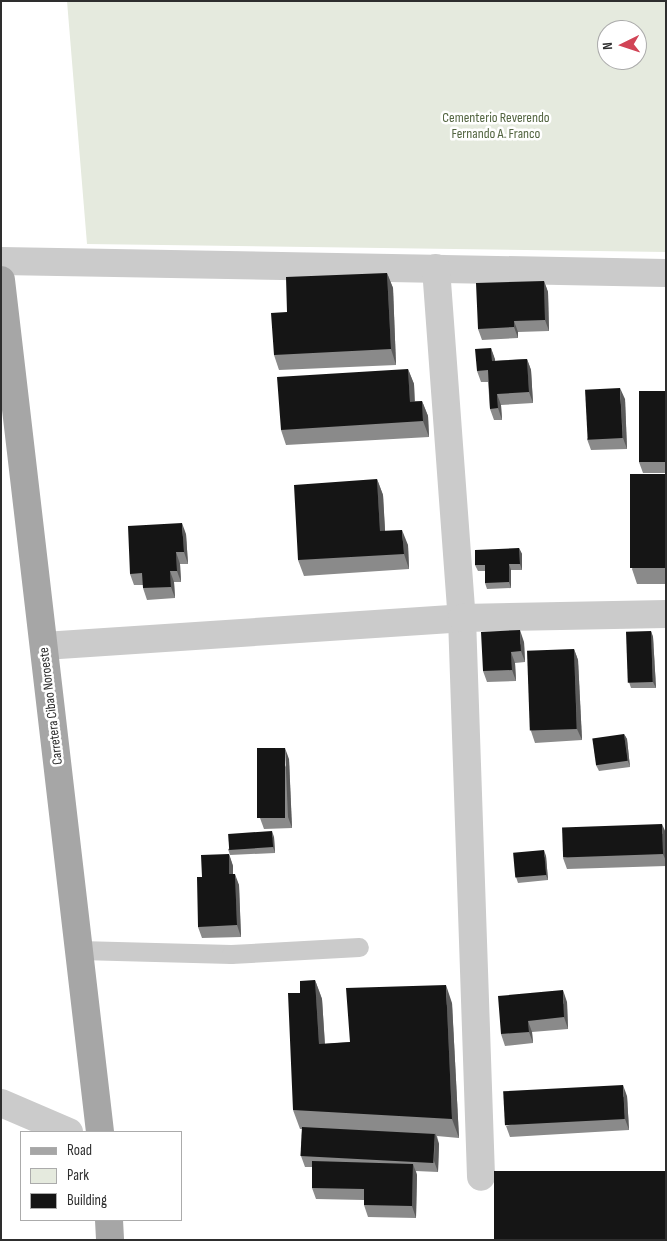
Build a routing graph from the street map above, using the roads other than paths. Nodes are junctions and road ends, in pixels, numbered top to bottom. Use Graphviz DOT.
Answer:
graph roads {
  1 [pos="1,261"];
  2 [pos="436,268"];
  3 [pos="666,273"];
  4 [pos="1,280"];
  5 [pos="666,614"];
  6 [pos="462,618"];
  7 [pos="44,646"];
  8 [pos="359,947"];
  9 [pos="79,950"];
  10 [pos="1,1103"];
  11 [pos="67,1131"];
  12 [pos="100,1131"];
  13 [pos="481,1177"];
  14 [pos="108,1221"];
  15 [pos="110,1240"];
  1 -- 2 [label="street"];
  2 -- 3 [label="street"];
  2 -- 6 [label="street"];
  4 -- 7 [label="main road, Carretera Cibao Noroeste"];
  5 -- 6 [label="street"];
  6 -- 7 [label="street"];
  6 -- 13 [label="street"];
  7 -- 9 [label="main road, Carretera Cibao Noroeste"];
  8 -- 9 [label="lane"];
  9 -- 12 [label="main road, Carretera Cibao Noroeste"];
  10 -- 11 [label="street"];
  14 -- 15 [label="main road"];
}
